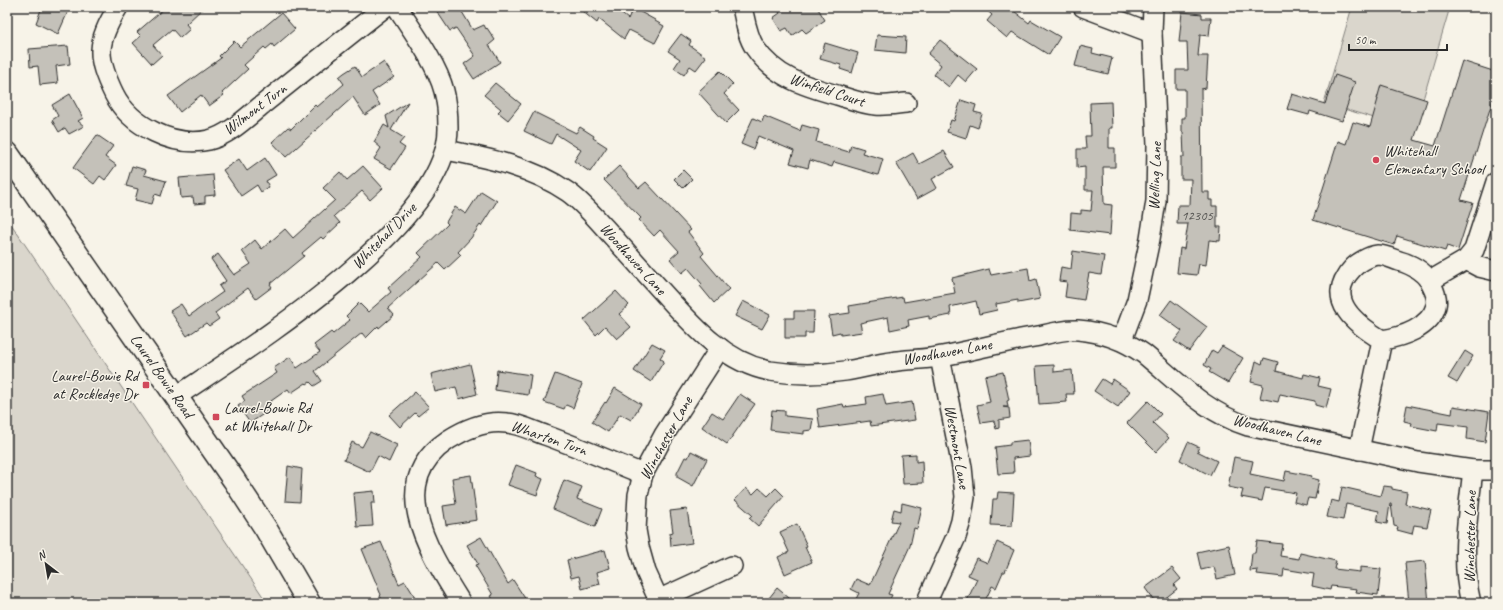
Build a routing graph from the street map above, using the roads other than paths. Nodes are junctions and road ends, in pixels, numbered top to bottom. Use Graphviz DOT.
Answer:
graph roads {
  1 [pos="118,7"];
  2 [pos="385,7"];
  3 [pos="396,7"];
  4 [pos="742,7"];
  5 [pos="1083,7"];
  6 [pos="1153,7"];
  7 [pos="1152,33"];
  8 [pos="906,103"];
  9 [pos="446,150"];
  10 [pos="7,153"];
  11 [pos="1496,182"];
  12 [pos="1466,260"];
  13 [pos="1496,271"];
  14 [pos="1430,281"];
  15 [pos="1122,340"];
  16 [pos="1382,340"];
  17 [pos="720,348"];
  18 [pos="940,357"];
  19 [pos="177,396"];
  20 [pos="1359,450"];
  21 [pos="1472,470"];
  22 [pos="1496,470"];
  23 [pos="643,474"];
  24 [pos="732,566"];
  25 [pos="659,602"];
  26 [pos="309,603"];
  27 [pos="460,603"];
  28 [pos="926,603"];
  29 [pos="1471,603"];
  1 -- 2 [label="street, Wilmont Turn"];
  3 -- 9 [label="street, Whitehall Drive"];
  4 -- 8 [label="street, Winfield Court"];
  5 -- 7 [label="street"];
  6 -- 7 [label="street, Welling Lane"];
  7 -- 15 [label="street, Welling Lane"];
  9 -- 17 [label="street, Woodhaven Lane"];
  9 -- 19 [label="street, Whitehall Drive"];
  10 -- 19 [label="main road, Laurel Bowie Road"];
  11 -- 12 [label="street"];
  12 -- 13 [label="street"];
  12 -- 14 [label="street"];
  14 -- 16 [label="street"];
  14 -- 16 [label="street"];
  15 -- 18 [label="street, Woodhaven Lane"];
  15 -- 20 [label="street, Woodhaven Lane"];
  16 -- 20 [label="street"];
  17 -- 18 [label="street, Woodhaven Lane"];
  17 -- 23 [label="street, Winchester Lane"];
  18 -- 28 [label="street, Westmont Lane"];
  19 -- 26 [label="main road, Laurel Bowie Road"];
  20 -- 21 [label="street, Woodhaven Lane"];
  21 -- 22 [label="street, Woodhaven Lane"];
  21 -- 29 [label="street, Winchester Lane"];
  23 -- 25 [label="street, Winchester Lane"];
  23 -- 27 [label="street, Wharton Turn"];
  24 -- 25 [label="street"];
}
